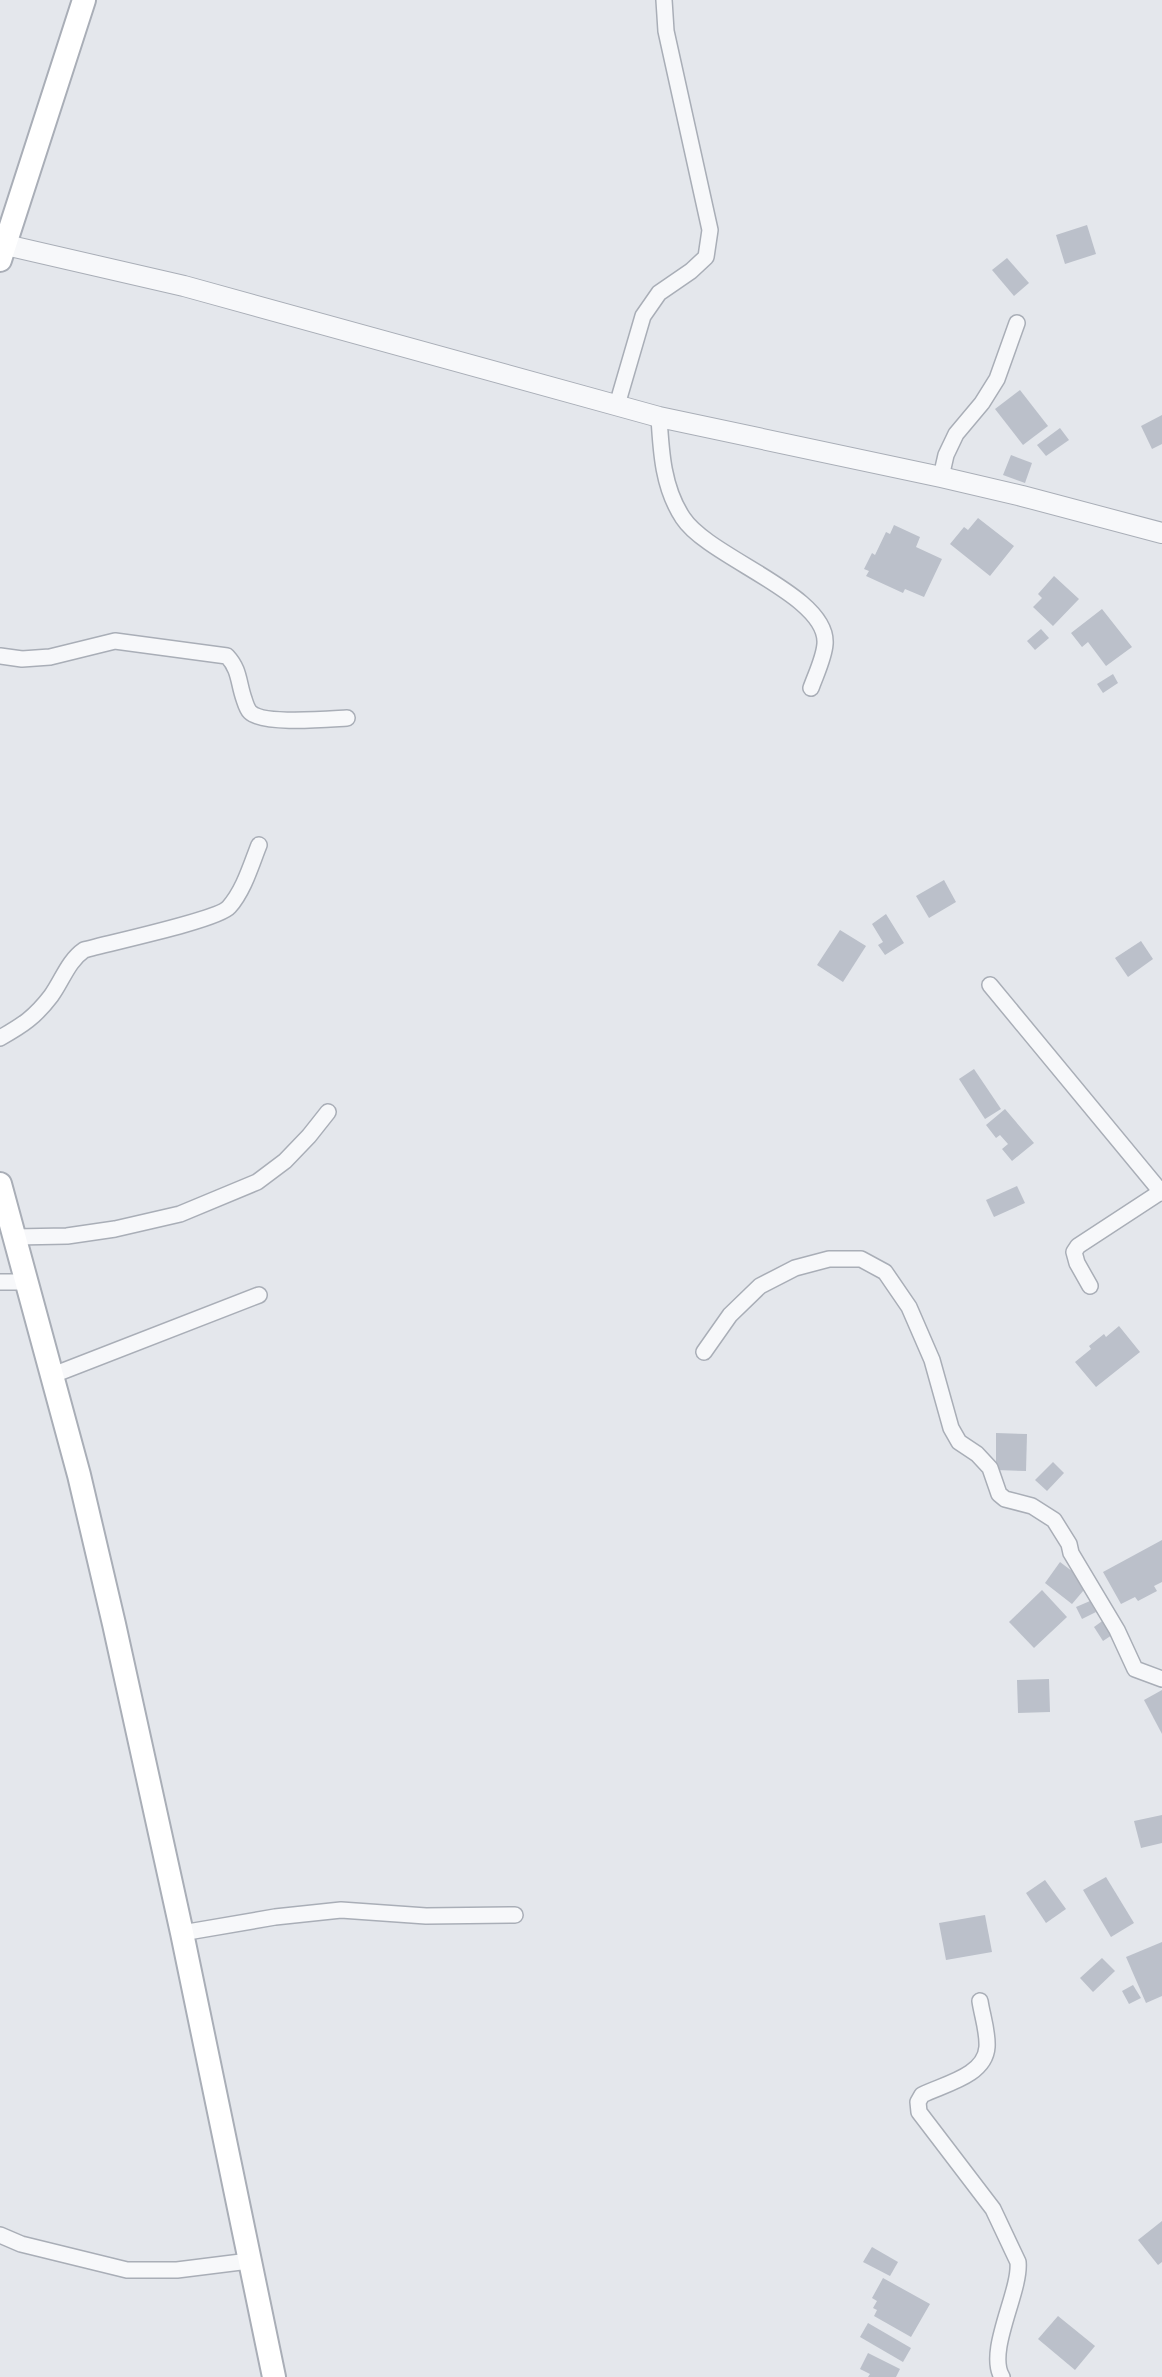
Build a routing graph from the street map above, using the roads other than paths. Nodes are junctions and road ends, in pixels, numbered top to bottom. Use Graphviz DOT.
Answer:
graph roads {
  1 [pos="84,0"];
  2 [pos="664,0"];
  3 [pos="3,253"];
  4 [pos="1017,323"];
  5 [pos="617,405"];
  6 [pos="659,417"];
  7 [pos="941,477"];
  8 [pos="1162,533"];
  9 [pos="0,656"];
  10 [pos="811,687"];
  11 [pos="347,718"];
  12 [pos="259,845"];
  13 [pos="990,986"];
  14 [pos="0,1038"];
  15 [pos="328,1112"];
  16 [pos="0,1184"];
  17 [pos="1162,1192"];
  18 [pos="15,1237"];
  19 [pos="0,1282"];
  20 [pos="27,1282"];
  21 [pos="1090,1286"];
  22 [pos="259,1295"];
  23 [pos="704,1352"];
  24 [pos="53,1375"];
  25 [pos="1162,1679"];
  26 [pos="515,1916"];
  27 [pos="182,1933"];
  28 [pos="980,2001"];
  29 [pos="0,2235"];
  30 [pos="249,2261"];
  31 [pos="274,2377"];
  32 [pos="1002,2377"];
  1 -- 3 [label="main road"];
  2 -- 5 [label="street"];
  3 -- 5 [label="street"];
  4 -- 7 [label="street"];
  5 -- 6 [label="street"];
  6 -- 7 [label="street"];
  6 -- 10 [label="street"];
  7 -- 8 [label="street"];
  9 -- 11 [label="street"];
  12 -- 14 [label="street"];
  13 -- 17 [label="street"];
  15 -- 18 [label="street"];
  16 -- 18 [label="main road"];
  17 -- 21 [label="street"];
  18 -- 20 [label="main road"];
  19 -- 20 [label="street"];
  20 -- 24 [label="main road"];
  22 -- 24 [label="street"];
  23 -- 25 [label="street"];
  24 -- 27 [label="main road"];
  26 -- 27 [label="street"];
  27 -- 30 [label="main road"];
  28 -- 32 [label="street"];
  29 -- 30 [label="street"];
  30 -- 31 [label="main road"];
}
